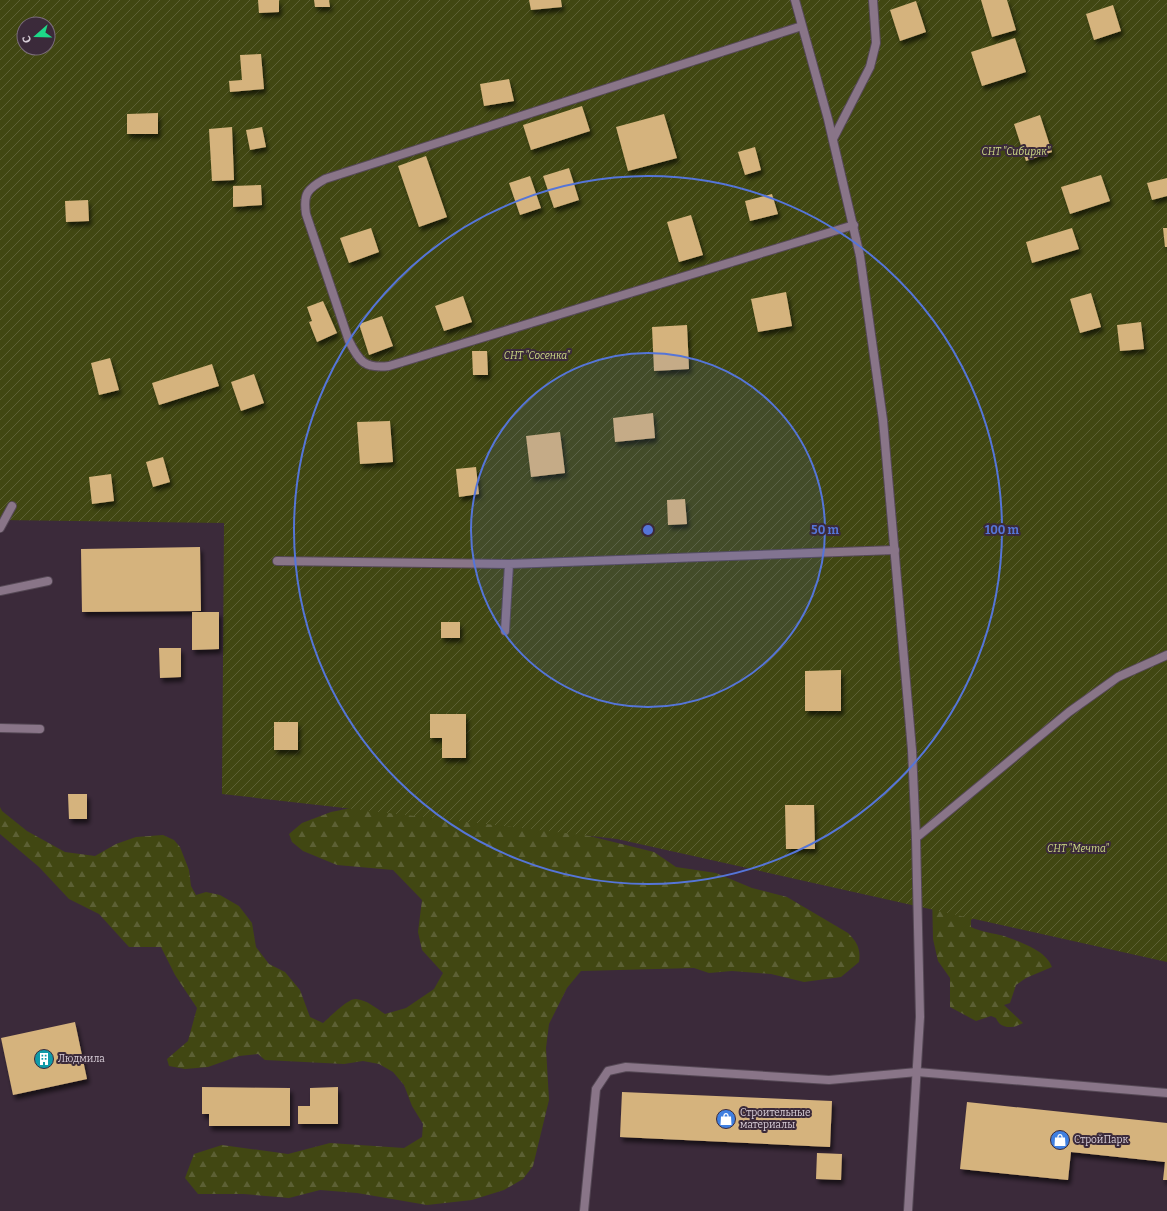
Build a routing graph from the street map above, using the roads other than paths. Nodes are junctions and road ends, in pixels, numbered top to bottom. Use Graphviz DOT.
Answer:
graph roads {
  1 [pos="795,0"];
  2 [pos="873,0"];
  3 [pos="802,26"];
  4 [pos="833,139"];
  5 [pos="854,225"];
  6 [pos="12,506"];
  7 [pos="0,528"];
  8 [pos="894,550"];
  9 [pos="277,561"];
  10 [pos="509,564"];
  11 [pos="48,581"];
  12 [pos="0,591"];
  13 [pos="504,631"];
  14 [pos="1167,655"];
  15 [pos="0,728"];
  16 [pos="40,729"];
  17 [pos="916,838"];
  18 [pos="917,1072"];
  19 [pos="1167,1093"];
  20 [pos="584,1211"];
  21 [pos="908,1211"];
  1 -- 3 [label="street"];
  2 -- 4 [label="street"];
  3 -- 4 [label="street"];
  3 -- 5 [label="street"];
  4 -- 5 [label="street"];
  5 -- 8 [label="street"];
  6 -- 7 [label="street"];
  8 -- 10 [label="street"];
  8 -- 17 [label="street"];
  9 -- 10 [label="street"];
  10 -- 13 [label="street"];
  11 -- 12 [label="street"];
  14 -- 17 [label="street"];
  15 -- 16 [label="street"];
  17 -- 18 [label="street"];
  18 -- 19 [label="street"];
  18 -- 20 [label="street"];
  18 -- 21 [label="street"];
}
